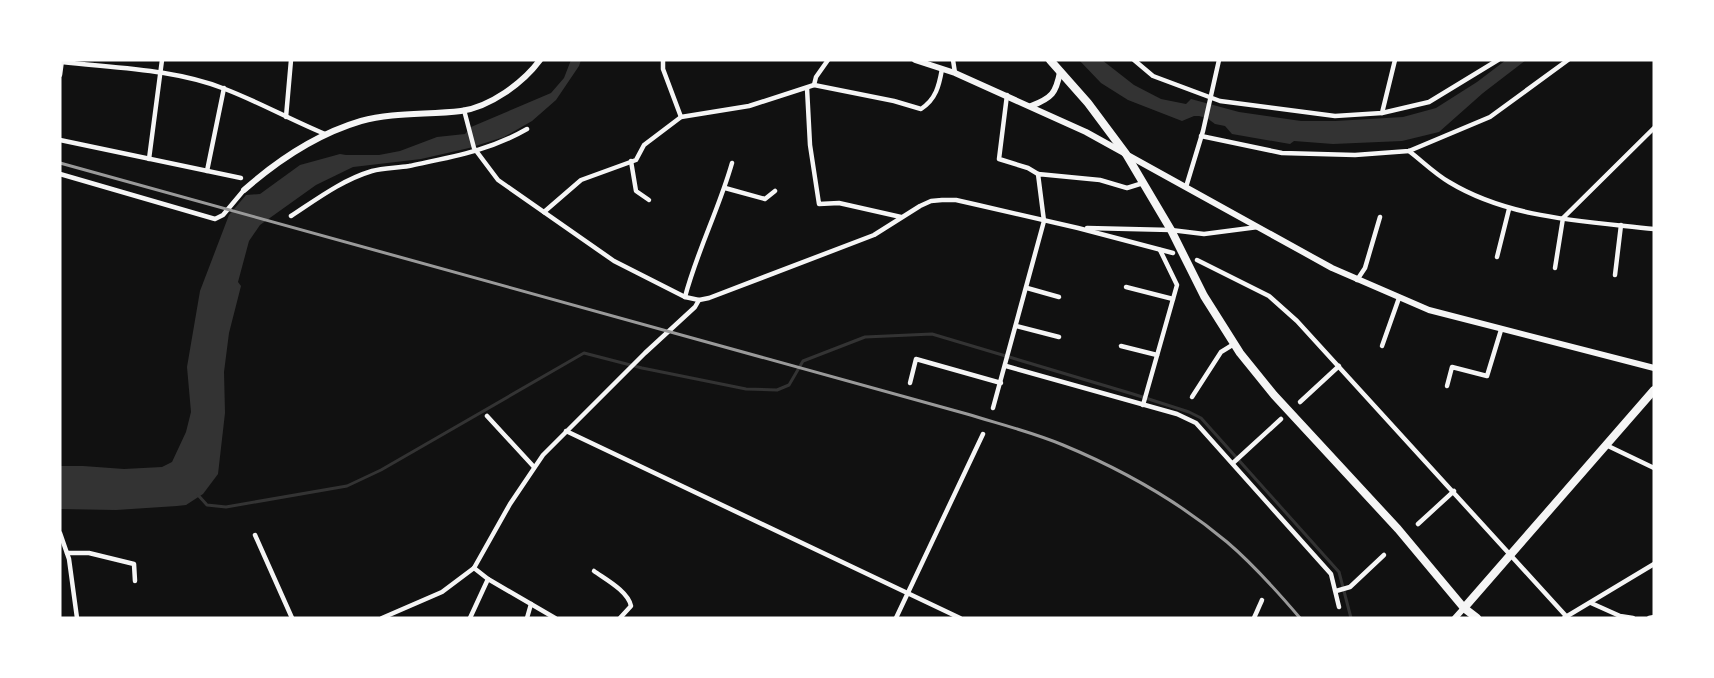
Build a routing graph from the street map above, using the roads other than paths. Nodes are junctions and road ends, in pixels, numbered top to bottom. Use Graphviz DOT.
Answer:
graph roads {
  1 [pos="162,60"];
  2 [pos="291,60"];
  3 [pos="540,60"];
  4 [pos="663,60"];
  5 [pos="828,60"];
  6 [pos="915,60"];
  7 [pos="953,60"];
  8 [pos="1050,60"];
  9 [pos="1134,60"];
  10 [pos="1220,60"];
  11 [pos="1395,60"];
  12 [pos="1498,60"];
  13 [pos="1568,60"];
  14 [pos="62,61"];
  15 [pos="942,69"];
  16 [pos="1060,72"];
  17 [pos="160,73"];
  18 [pos="955,73"];
  19 [pos="60,75"];
  20 [pos="814,86"];
  21 [pos="224,88"];
  22 [pos="807,88"];
  23 [pos="1007,95"];
  24 [pos="1211,100"];
  25 [pos="1030,106"];
  26 [pos="1382,113"];
  27 [pos="464,114"];
  28 [pos="286,117"];
  29 [pos="681,117"];
  30 [pos="1654,128"];
  31 [pos="527,129"];
  32 [pos="1202,133"];
  33 [pos="325,134"];
  34 [pos="60,140"];
  35 [pos="475,150"];
  36 [pos="1409,151"];
  37 [pos="1126,154"];
  38 [pos="149,159"];
  39 [pos="631,162"];
  40 [pos="732,164"];
  41 [pos="207,171"];
  42 [pos="60,174"];
  43 [pos="1038,174"];
  44 [pos="241,178"];
  45 [pos="1143,183"];
  46 [pos="1186,187"];
  47 [pos="725,188"];
  48 [pos="244,190"];
  49 [pos="775,191"];
  50 [pos="649,200"];
  51 [pos="1509,208"];
  52 [pos="544,212"];
  53 [pos="291,216"];
  54 [pos="901,217"];
  55 [pos="1380,218"];
  56 [pos="1563,218"];
  57 [pos="1044,221"];
  58 [pos="1621,225"];
  59 [pos="1258,227"];
  60 [pos="1078,228"];
  61 [pos="1654,229"];
  62 [pos="1171,230"];
  63 [pos="1160,250"];
  64 [pos="1173,253"];
  65 [pos="1497,257"];
  66 [pos="1197,260"];
  67 [pos="1555,268"];
  68 [pos="1615,275"];
  69 [pos="1357,280"];
  70 [pos="1126,287"];
  71 [pos="1027,288"];
  72 [pos="685,297"];
  73 [pos="1059,297"];
  74 [pos="1400,298"];
  75 [pos="1173,299"];
  76 [pos="699,300"];
  77 [pos="1016,326"];
  78 [pos="1501,330"];
  79 [pos="1059,337"];
  80 [pos="1234,344"];
  81 [pos="1121,346"];
  82 [pos="1382,346"];
  83 [pos="1157,355"];
  84 [pos="1006,366"];
  85 [pos="1339,366"];
  86 [pos="1654,368"];
  87 [pos="910,383"];
  88 [pos="1001,384"];
  89 [pos="1447,386"];
  90 [pos="1654,390"];
  91 [pos="1192,397"];
  92 [pos="1300,402"];
  93 [pos="1143,405"];
  94 [pos="993,408"];
  95 [pos="487,416"];
  96 [pos="1281,419"];
  97 [pos="566,432"];
  98 [pos="983,434"];
  99 [pos="1606,445"];
  100 [pos="1233,463"];
  101 [pos="534,467"];
  102 [pos="1654,468"];
  103 [pos="1454,492"];
  104 [pos="1418,524"];
  105 [pos="60,532"];
  106 [pos="255,535"];
  107 [pos="67,553"];
  108 [pos="1384,555"];
  109 [pos="1512,555"];
  110 [pos="1654,564"];
  111 [pos="474,568"];
  112 [pos="594,571"];
  113 [pos="488,579"];
  114 [pos="135,581"];
  115 [pos="1336,591"];
  116 [pos="908,594"];
  117 [pos="1262,600"];
  118 [pos="1591,603"];
  119 [pos="531,604"];
  120 [pos="1339,607"];
  121 [pos="1464,608"];
  122 [pos="1565,617"];
  123 [pos="1654,617"];
  124 [pos="77,618"];
  125 [pos="292,618"];
  126 [pos="382,618"];
  127 [pos="470,618"];
  128 [pos="528,618"];
  129 [pos="555,618"];
  130 [pos="620,618"];
  131 [pos="896,618"];
  132 [pos="960,618"];
  133 [pos="1254,618"];
  134 [pos="1455,618"];
  135 [pos="1477,618"];
  136 [pos="1633,618"];
  137 [pos="1649,618"];
  1 -- 17 [label="street"];
  2 -- 28 [label="street"];
  3 -- 27 [label="street"];
  4 -- 29 [label="street"];
  5 -- 20 [label="street"];
  6 -- 15 [label="street"];
  7 -- 18 [label="street"];
  8 -- 16 [label="main road"];
  9 -- 24 [label="street"];
  10 -- 24 [label="street"];
  11 -- 26 [label="street"];
  12 -- 26 [label="street"];
  13 -- 36 [label="street"];
  14 -- 17 [label="street"];
  14 -- 19 [label="street"];
  15 -- 18 [label="street"];
  15 -- 20 [label="street"];
  16 -- 25 [label="street"];
  16 -- 37 [label="main road"];
  17 -- 21 [label="street"];
  17 -- 38 [label="street"];
  18 -- 23 [label="street"];
  20 -- 22 [label="street"];
  21 -- 28 [label="street"];
  21 -- 41 [label="street"];
  22 -- 29 [label="street"];
  22 -- 54 [label="street"];
  23 -- 25 [label="street"];
  23 -- 43 [label="street"];
  24 -- 26 [label="street"];
  24 -- 32 [label="street"];
  25 -- 37 [label="street"];
  27 -- 33 [label="street"];
  27 -- 35 [label="street"];
  28 -- 33 [label="street"];
  29 -- 39 [label="street"];
  30 -- 56 [label="street"];
  31 -- 35 [label="street"];
  32 -- 36 [label="street"];
  32 -- 46 [label="street"];
  33 -- 48 [label="street"];
  34 -- 38 [label="street"];
  35 -- 52 [label="street"];
  35 -- 53 [label="street"];
  36 -- 51 [label="street"];
  37 -- 45 [label="main road"];
  37 -- 46 [label="street"];
  38 -- 41 [label="street"];
  39 -- 50 [label="street"];
  39 -- 52 [label="street"];
  40 -- 47 [label="street"];
  41 -- 44 [label="street"];
  42 -- 48 [label="street"];
  43 -- 45 [label="street"];
  43 -- 57 [label="street"];
  45 -- 62 [label="main road"];
  46 -- 59 [label="street"];
  47 -- 49 [label="street"];
  47 -- 72 [label="street"];
  51 -- 56 [label="street"];
  51 -- 65 [label="street"];
  52 -- 72 [label="street"];
  54 -- 57 [label="street"];
  54 -- 76 [label="street"];
  55 -- 69 [label="street"];
  56 -- 58 [label="street"];
  56 -- 67 [label="street"];
  57 -- 60 [label="street"];
  57 -- 71 [label="street"];
  58 -- 61 [label="street"];
  58 -- 68 [label="street"];
  59 -- 62 [label="street"];
  59 -- 69 [label="street"];
  60 -- 62 [label="street"];
  60 -- 63 [label="street"];
  62 -- 80 [label="main road"];
  63 -- 64 [label="street"];
  63 -- 75 [label="street"];
  66 -- 85 [label="street"];
  69 -- 74 [label="street"];
  70 -- 75 [label="street"];
  71 -- 73 [label="street"];
  71 -- 77 [label="street"];
  72 -- 76 [label="street"];
  74 -- 78 [label="street"];
  74 -- 82 [label="street"];
  75 -- 83 [label="street"];
  76 -- 97 [label="street"];
  77 -- 79 [label="street"];
  77 -- 84 [label="street"];
  78 -- 86 [label="street"];
  78 -- 89 [label="street"];
  80 -- 91 [label="street"];
  80 -- 121 [label="main road"];
  81 -- 83 [label="street"];
  83 -- 93 [label="street"];
  84 -- 88 [label="street"];
  84 -- 93 [label="street"];
  85 -- 92 [label="street"];
  85 -- 103 [label="street"];
  87 -- 88 [label="street"];
  88 -- 94 [label="street"];
  90 -- 99 [label="main road"];
  93 -- 100 [label="street"];
  95 -- 101 [label="street"];
  96 -- 100 [label="street"];
  97 -- 101 [label="street"];
  97 -- 116 [label="street"];
  98 -- 116 [label="street"];
  99 -- 102 [label="street"];
  99 -- 109 [label="main road"];
  100 -- 115 [label="street"];
  101 -- 111 [label="street"];
  103 -- 104 [label="street"];
  103 -- 109 [label="street"];
  105 -- 107 [label="street"];
  106 -- 125 [label="street"];
  107 -- 114 [label="street"];
  107 -- 124 [label="street"];
  108 -- 115 [label="street"];
  109 -- 121 [label="main road"];
  109 -- 122 [label="street"];
  110 -- 118 [label="street"];
  111 -- 113 [label="street"];
  111 -- 126 [label="street"];
  112 -- 130 [label="street"];
  113 -- 119 [label="street"];
  113 -- 127 [label="street"];
  115 -- 120 [label="street"];
  116 -- 131 [label="street"];
  116 -- 132 [label="street"];
  117 -- 133 [label="street"];
  118 -- 122 [label="street"];
  118 -- 136 [label="street"];
  119 -- 128 [label="street"];
  119 -- 129 [label="street"];
  121 -- 134 [label="street"];
  121 -- 135 [label="main road"];
  123 -- 137 [label="street"];
}
